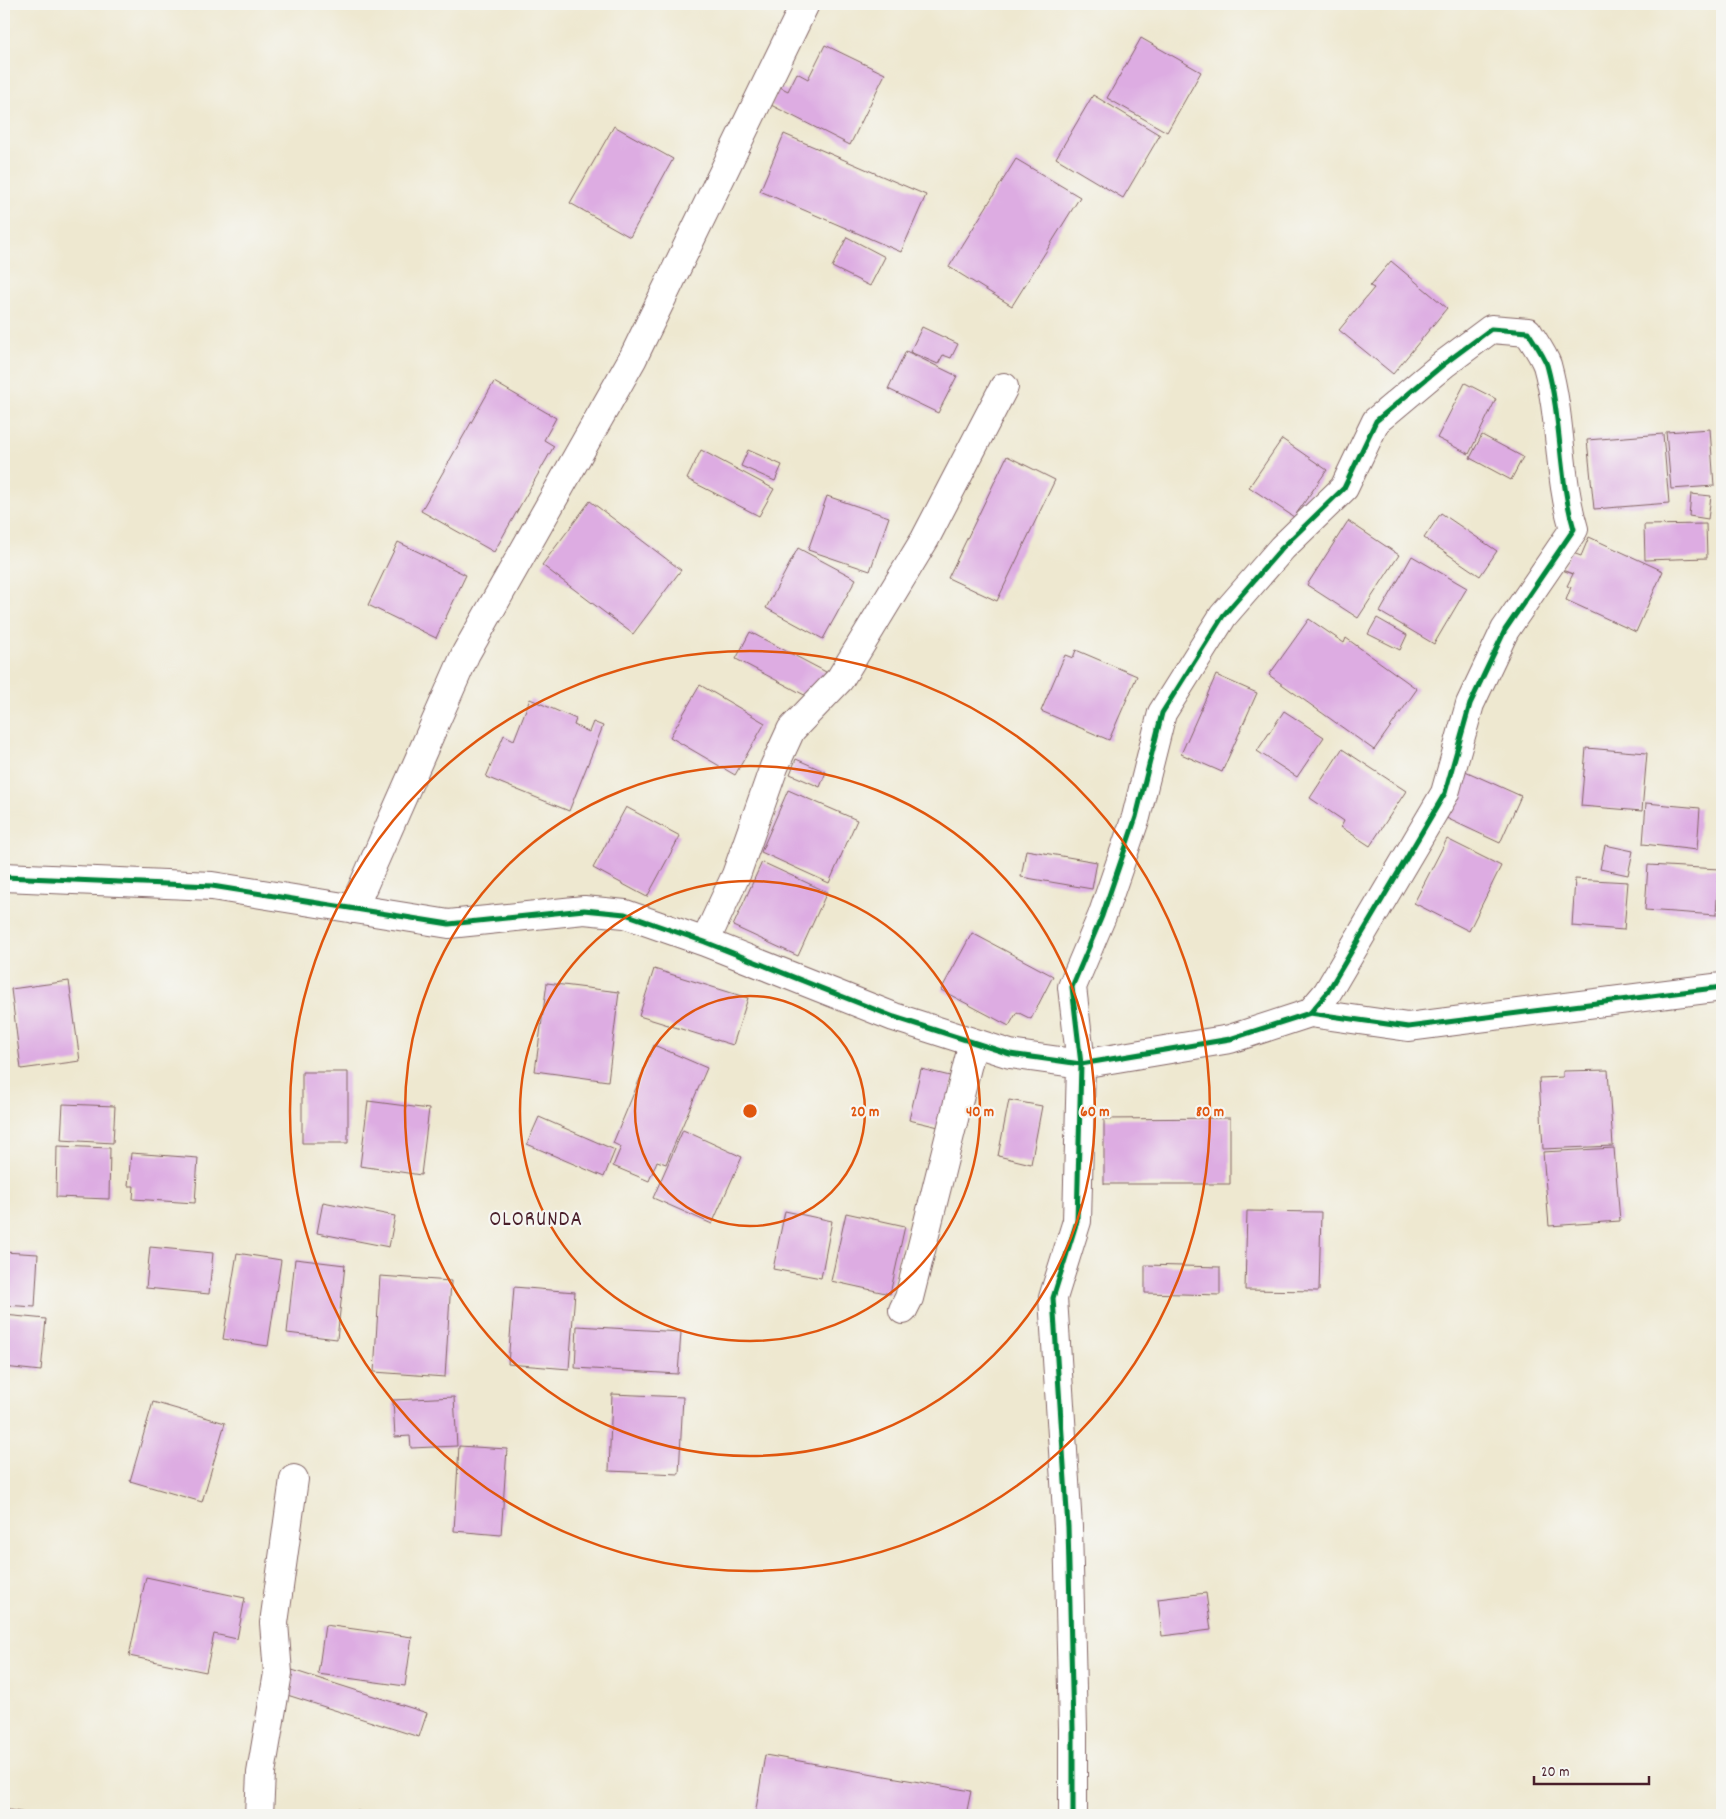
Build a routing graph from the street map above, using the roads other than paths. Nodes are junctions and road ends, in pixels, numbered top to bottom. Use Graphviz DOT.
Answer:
graph roads {
  1 [pos="805,4"];
  2 [pos="1004,387"];
  3 [pos="4,877"];
  4 [pos="353,909"];
  5 [pos="705,942"];
  6 [pos="1722,987"];
  7 [pos="1310,1013"];
  8 [pos="973,1043"];
  9 [pos="1081,1064"];
  10 [pos="903,1310"];
  11 [pos="294,1478"];
  12 [pos="259,1815"];
  13 [pos="1073,1815"];
  1 -- 4 [label="street"];
  2 -- 5 [label="street"];
  3 -- 4 [label="street"];
  4 -- 5 [label="street"];
  5 -- 8 [label="street"];
  6 -- 7 [label="street"];
  7 -- 9 [label="street"];
  7 -- 9 [label="street"];
  8 -- 9 [label="street"];
  8 -- 10 [label="street"];
  9 -- 13 [label="street"];
  11 -- 12 [label="street"];
}
